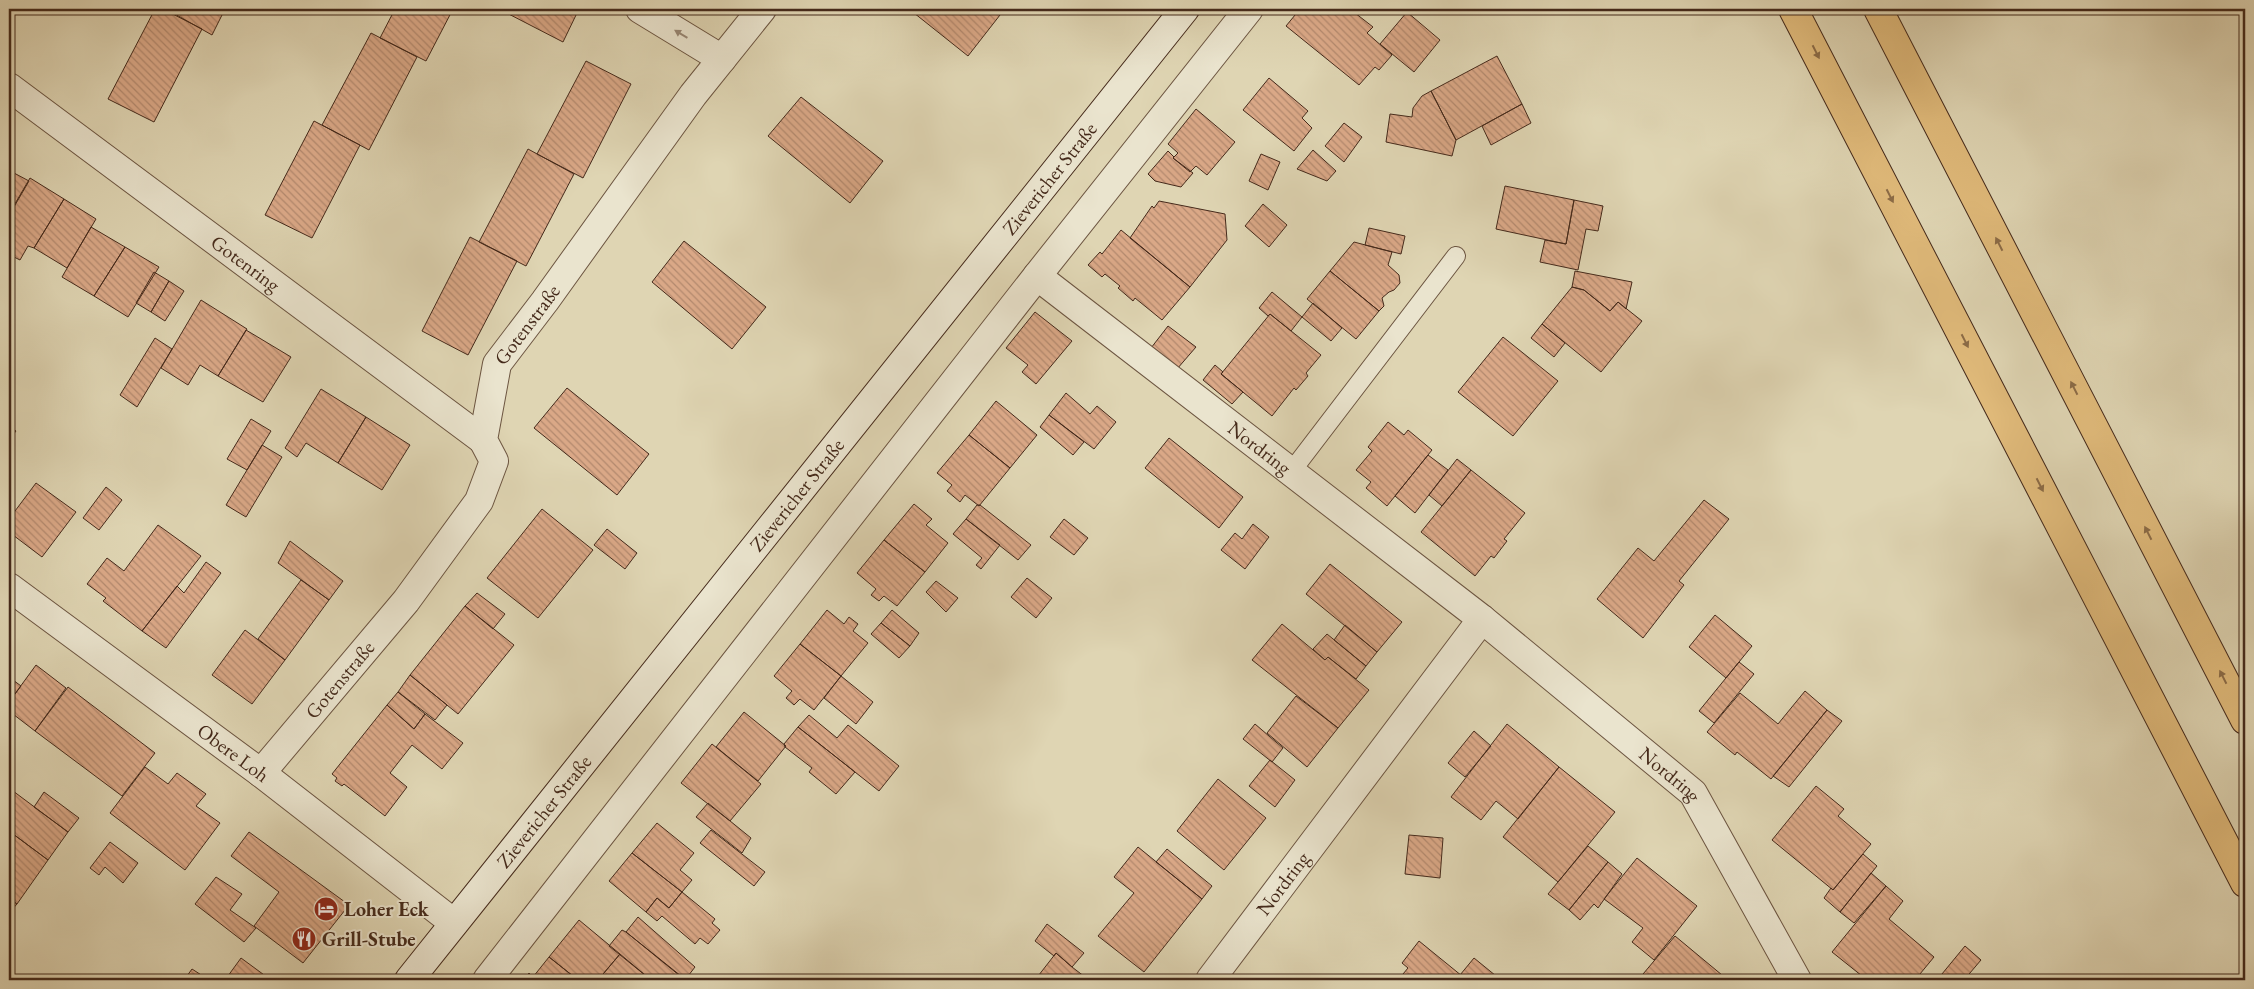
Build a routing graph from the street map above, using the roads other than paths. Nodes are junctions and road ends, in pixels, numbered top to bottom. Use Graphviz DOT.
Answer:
graph roads {
  1 [pos="640,9"];
  2 [pos="762,9"];
  3 [pos="1185,9"];
  4 [pos="1249,9"];
  5 [pos="1794,9"];
  6 [pos="1878,9"];
  7 [pos="722,59"];
  8 [pos="9,87"];
  9 [pos="1456,256"];
  10 [pos="1036,276"];
  11 [pos="483,440"];
  12 [pos="1291,472"];
  13 [pos="9,587"];
  14 [pos="1482,619"];
  15 [pos="2245,720"];
  16 [pos="261,773"];
  17 [pos="2245,883"];
  18 [pos="454,923"];
  19 [pos="409,980"];
  20 [pos="487,980"];
  21 [pos="1210,980"];
  22 [pos="1797,980"];
  7 -- 1 [label="street, one-way"];
  2 -- 7 [label="street, Gotenstraße"];
  3 -- 18 [label="street, Zievericher Straße"];
  4 -- 10 [label="street"];
  5 -- 17 [label="highway, one-way"];
  15 -- 6 [label="highway, one-way"];
  7 -- 11 [label="street, Gotenstraße"];
  8 -- 11 [label="street, Gotenring"];
  9 -- 12 [label="lane"];
  10 -- 12 [label="street, Nordring"];
  10 -- 20 [label="street"];
  11 -- 16 [label="street, Gotenstraße"];
  12 -- 14 [label="street, Nordring"];
  13 -- 16 [label="street, Obere Loh"];
  14 -- 21 [label="street, Nordring"];
  14 -- 22 [label="street, Nordring"];
  16 -- 18 [label="street, Obere Loh"];
  18 -- 19 [label="street, Zievericher Straße"];
}
